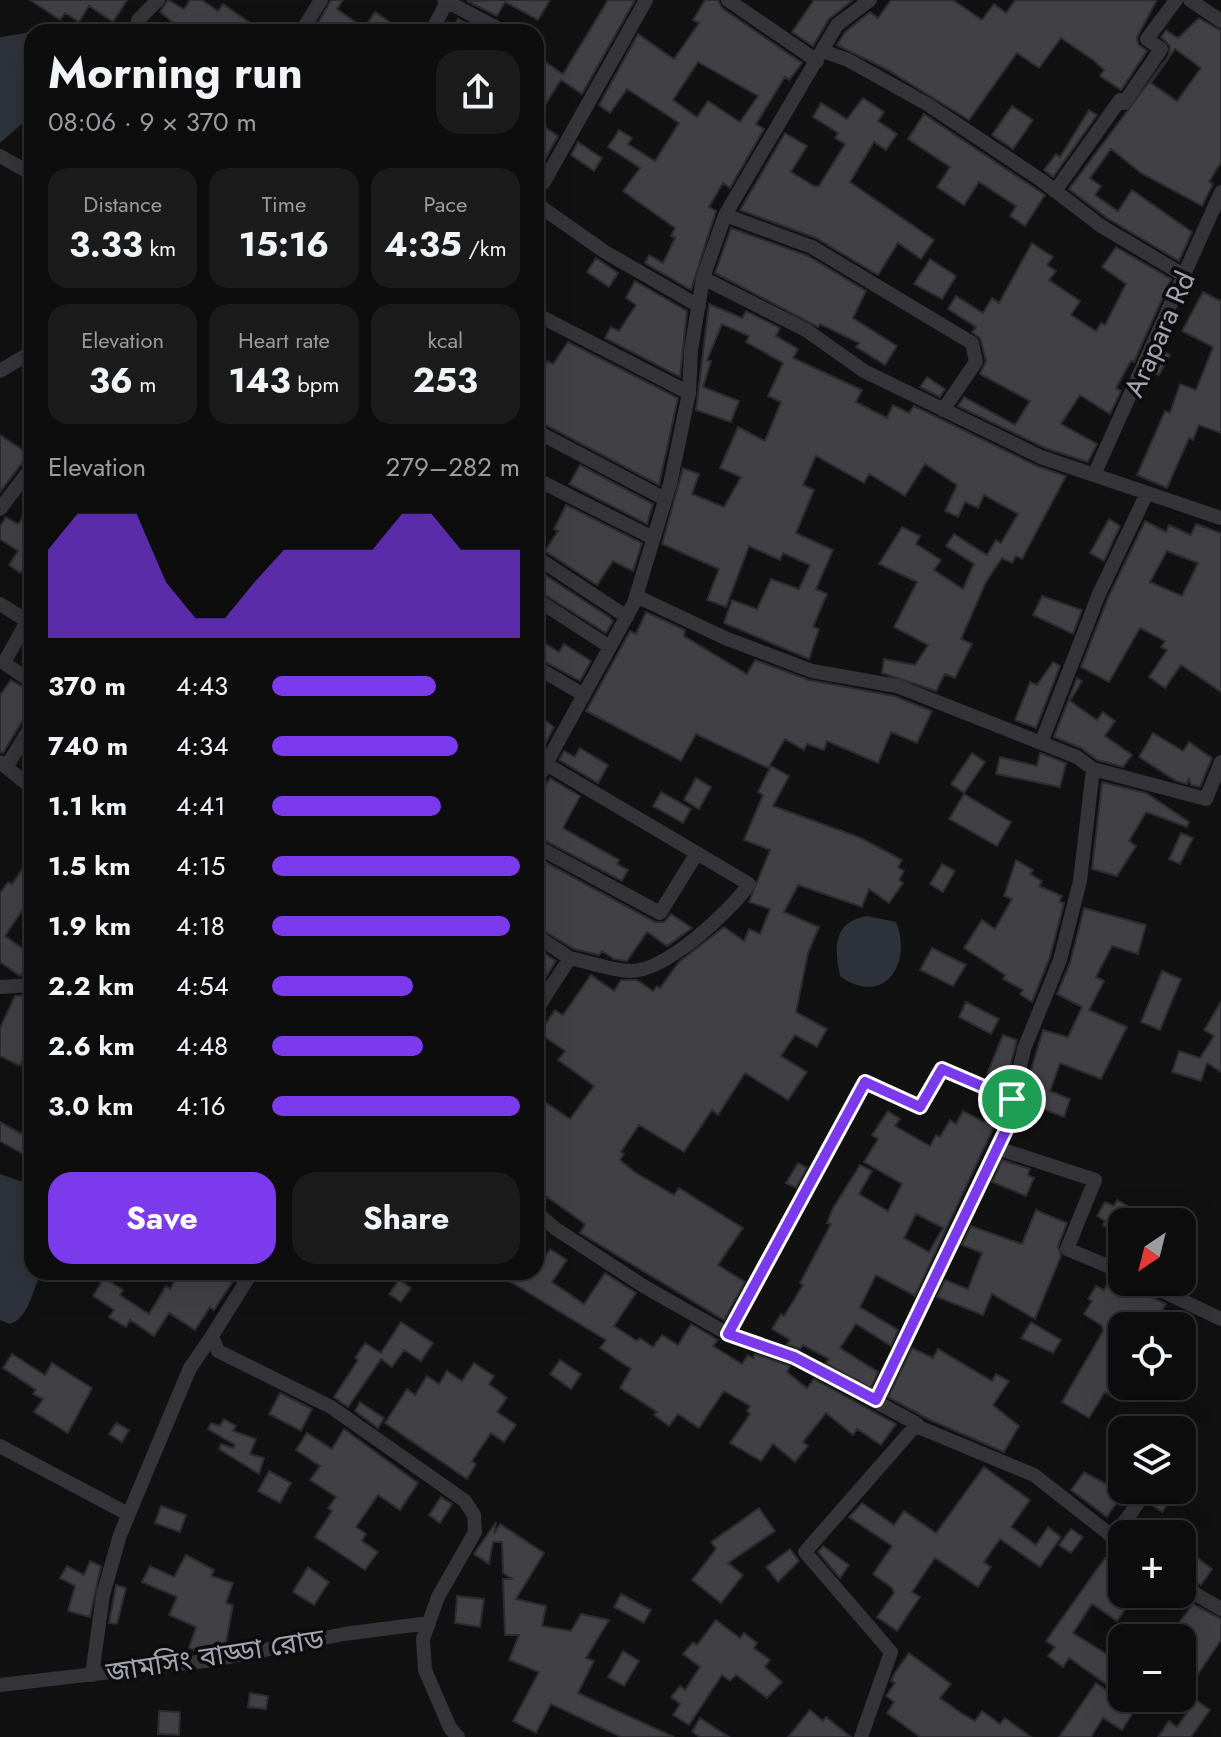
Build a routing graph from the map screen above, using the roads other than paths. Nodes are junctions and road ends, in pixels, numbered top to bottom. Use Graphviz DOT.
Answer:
graph roads {
  1 [pos="158,0"];
  2 [pos="321,0"];
  3 [pos="646,0"];
  4 [pos="728,0"];
  5 [pos="870,0"];
  6 [pos="1176,0"];
  7 [pos="1190,0"];
  8 [pos="446,1"];
  9 [pos="1221,21"];
  10 [pos="138,24"];
  11 [pos="306,24"];
  12 [pos="435,24"];
  13 [pos="490,24"];
  14 [pos="820,56"];
  15 [pos="0,156"];
  16 [pos="24,170"];
  17 [pos="544,182"];
  18 [pos="1055,191"];
  19 [pos="1221,192"];
  20 [pos="544,209"];
  21 [pos="725,215"];
  22 [pos="1185,276"];
  23 [pos="703,278"];
  24 [pos="699,306"];
  25 [pos="544,318"];
  26 [pos="24,356"];
  27 [pos="0,371"];
  28 [pos="689,393"];
  29 [pos="943,410"];
  30 [pos="544,440"];
  31 [pos="1094,475"];
  32 [pos="24,482"];
  33 [pos="544,483"];
  34 [pos="1147,493"];
  35 [pos="665,499"];
  36 [pos="0,509"];
  37 [pos="1221,518"];
  38 [pos="653,538"];
  39 [pos="544,562"];
  40 [pos="636,596"];
  41 [pos="0,604"];
  42 [pos="544,604"];
  43 [pos="627,617"];
  44 [pos="24,619"];
  45 [pos="24,626"];
  46 [pos="610,647"];
  47 [pos="544,672"];
  48 [pos="24,677"];
  49 [pos="584,695"];
  50 [pos="24,736"];
  51 [pos="1041,743"];
  52 [pos="1221,762"];
  53 [pos="3,764"];
  54 [pos="546,764"];
  55 [pos="544,768"];
  56 [pos="1093,769"];
  57 [pos="24,781"];
  58 [pos="544,850"];
  59 [pos="697,853"];
  60 [pos="544,941"];
  61 [pos="570,958"];
  62 [pos="24,982"];
  63 [pos="0,987"];
  64 [pos="544,998"];
  65 [pos="1012,1099"];
  66 [pos="997,1148"];
  67 [pos="544,1219"];
  68 [pos="1108,1266"];
  69 [pos="247,1280"];
  70 [pos="1173,1296"];
  71 [pos="1221,1319"];
  72 [pos="728,1334"];
  73 [pos="212,1336"];
  74 [pos="876,1400"];
  75 [pos="916,1426"];
  76 [pos="0,1446"];
  77 [pos="128,1514"];
  78 [pos="1108,1533"];
  79 [pos="1196,1594"];
  80 [pos="1221,1609"];
  81 [pos="429,1623"];
  82 [pos="92,1675"];
  83 [pos="0,1685"];
  84 [pos="458,1737"];
  85 [pos="861,1737"];
  1 -- 10 [label="street"];
  2 -- 11 [label="street"];
  3 -- 17 [label="street"];
  4 -- 14 [label="street"];
  5 -- 14 [label="street"];
  6 -- 18 [label="street"];
  7 -- 9 [label="street"];
  8 -- 12 [label="street"];
  8 -- 13 [label="street"];
  14 -- 18 [label="street"];
  14 -- 21 [label="street"];
  15 -- 16 [label="street"];
  18 -- 22 [label="street"];
  19 -- 22 [label="street, Arapara Rd"];
  20 -- 24 [label="street"];
  21 -- 23 [label="street"];
  21 -- 29 [label="street"];
  22 -- 31 [label="street, Arapara Rd"];
  23 -- 24 [label="street"];
  23 -- 29 [label="street"];
  24 -- 28 [label="street"];
  25 -- 28 [label="street"];
  26 -- 27 [label="street"];
  28 -- 35 [label="street"];
  29 -- 31 [label="street"];
  30 -- 35 [label="street"];
  31 -- 34 [label="street"];
  32 -- 36 [label="street"];
  33 -- 38 [label="street"];
  34 -- 37 [label="street"];
  34 -- 51 [label="street"];
  35 -- 38 [label="street"];
  38 -- 40 [label="street"];
  39 -- 43 [label="street"];
  40 -- 43 [label="street"];
  40 -- 51 [label="street"];
  41 -- 44 [label="street"];
  42 -- 46 [label="street"];
  43 -- 46 [label="street"];
  45 -- 48 [label="street"];
  46 -- 49 [label="street"];
  47 -- 49 [label="street"];
  49 -- 54 [label="street"];
  50 -- 53 [label="street"];
  51 -- 56 [label="street"];
  52 -- 56 [label="street"];
  53 -- 57 [label="street"];
  54 -- 55 [label="street"];
  54 -- 59 [label="street"];
  56 -- 65 [label="street"];
  58 -- 59 [label="street"];
  59 -- 61 [label="street"];
  60 -- 61 [label="street"];
  61 -- 64 [label="street"];
  62 -- 63 [label="street"];
  65 -- 66 [label="street"];
  65 -- 72 [label="street"];
  66 -- 68 [label="street"];
  66 -- 74 [label="street"];
  67 -- 72 [label="street"];
  69 -- 73 [label="street"];
  70 -- 71 [label="street"];
  72 -- 74 [label="street"];
  73 -- 77 [label="street"];
  73 -- 81 [label="street"];
  74 -- 75 [label="street"];
  75 -- 78 [label="street"];
  75 -- 85 [label="street"];
  76 -- 77 [label="street"];
  77 -- 82 [label="street"];
  79 -- 80 [label="street"];
  81 -- 82 [label="street, জামসিং বাড্ডা রোড"];
  81 -- 84 [label="street"];
  82 -- 83 [label="street, জামসিং বাড্ডা রোড"];
}
